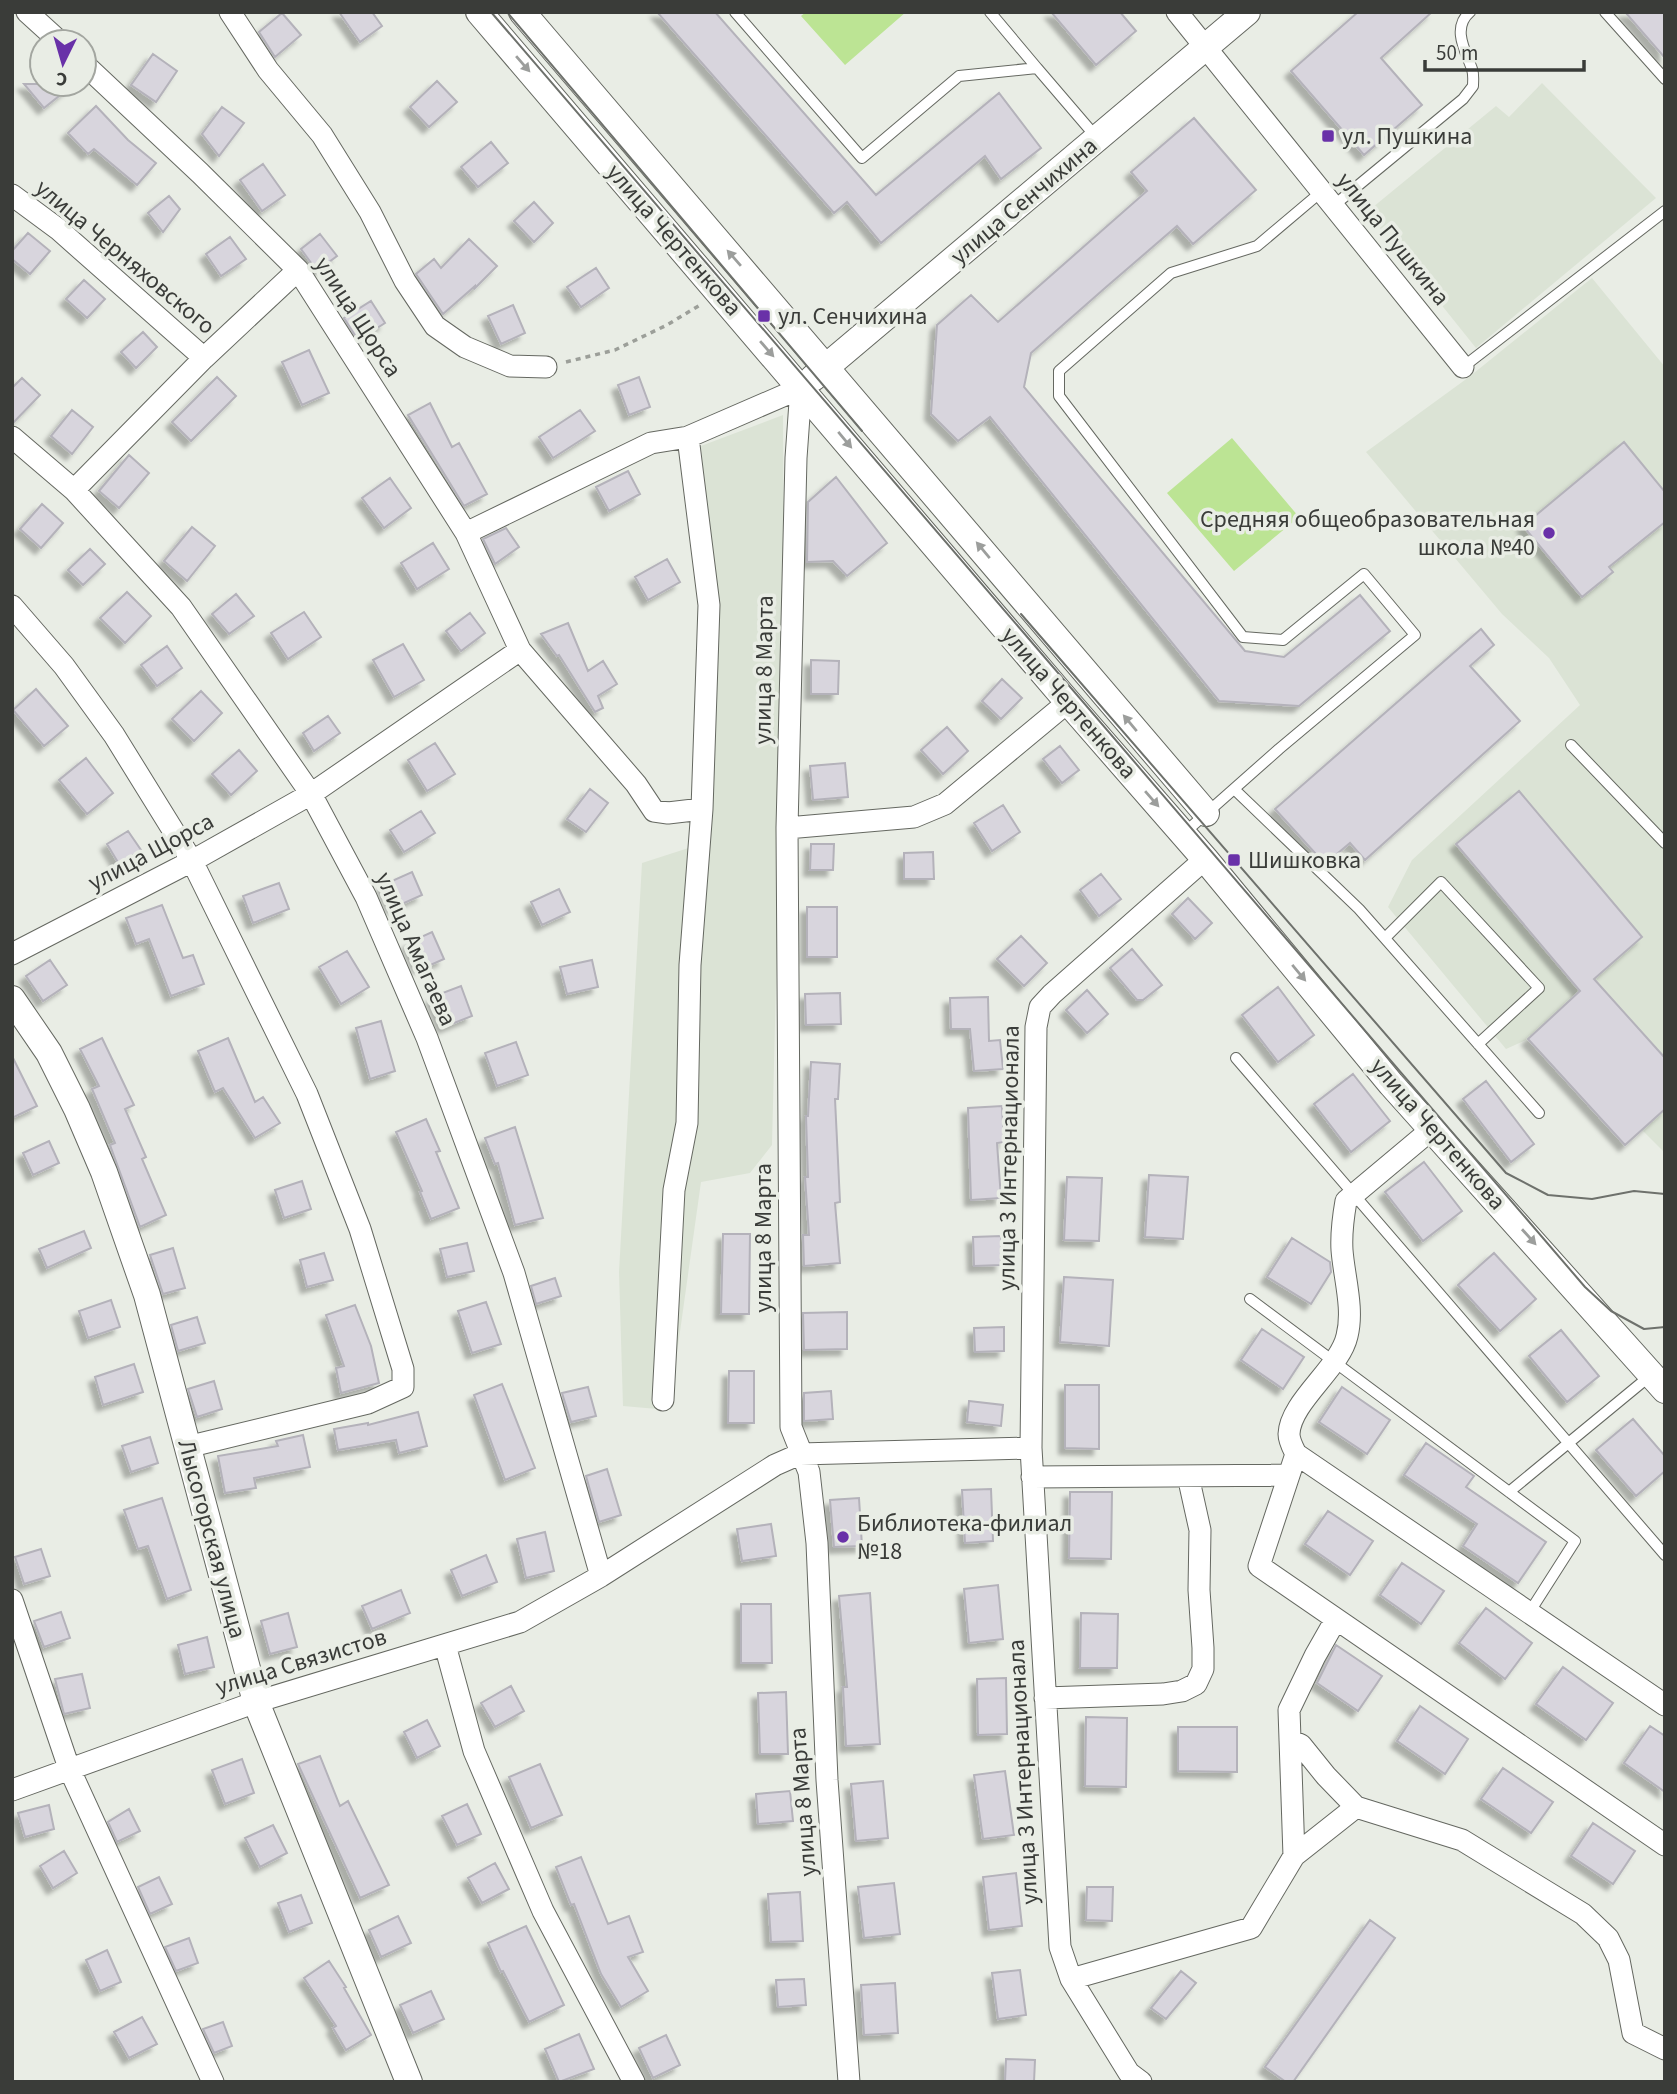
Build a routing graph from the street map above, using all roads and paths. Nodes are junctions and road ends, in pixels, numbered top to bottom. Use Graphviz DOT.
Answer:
graph roads {
  1 [pos="27,12"];
  2 [pos="230,12"];
  3 [pos="479,12"];
  4 [pos="522,12"];
  5 [pos="735,12"];
  6 [pos="990,12"];
  7 [pos="1247,12"];
  8 [pos="1470,12"];
  9 [pos="1605,12"];
  10 [pos="1178,13"];
  11 [pos="45,28"];
  12 [pos="1207,48"];
  13 [pos="1037,68"];
  14 [pos="98,77"];
  15 [pos="1665,79"];
  16 [pos="1098,139"];
  17 [pos="12,195"];
  18 [pos="1327,199"];
  19 [pos="1665,211"];
  20 [pos="298,270"];
  21 [pos="720,294"];
  22 [pos="204,358"];
  23 [pos="827,366"];
  24 [pos="547,367"];
  25 [pos="1463,368"];
  26 [pos="801,388"];
  27 [pos="12,437"];
  28 [pos="688,437"];
  29 [pos="74,490"];
  30 [pos="466,533"];
  31 [pos="12,606"];
  32 [pos="520,650"];
  33 [pos="1068,702"];
  34 [pos="1572,745"];
  35 [pos="1234,789"];
  36 [pos="311,794"];
  37 [pos="702,809"];
  38 [pos="1206,813"];
  39 [pos="787,828"];
  40 [pos="1182,834"];
  41 [pos="1665,843"];
  42 [pos="1205,859"];
  43 [pos="192,861"];
  44 [pos="1385,938"];
  45 [pos="12,954"];
  46 [pos="12,999"];
  47 [pos="1478,1044"];
  48 [pos="1236,1058"];
  49 [pos="1539,1113"];
  50 [pos="1432,1129"];
  51 [pos="1354,1194"];
  52 [pos="1251,1299"];
  53 [pos="1334,1361"];
  54 [pos="1658,1382"];
  55 [pos="663,1400"];
  56 [pos="1568,1443"];
  57 [pos="187,1447"];
  58 [pos="1031,1448"];
  59 [pos="800,1454"];
  60 [pos="1296,1454"];
  61 [pos="1289,1475"];
  62 [pos="1188,1476"];
  63 [pos="1032,1477"];
  64 [pos="1508,1492"];
  65 [pos="1665,1555"];
  66 [pos="601,1576"];
  67 [pos="12,1600"];
  68 [pos="1529,1613"];
  69 [pos="1336,1619"];
  70 [pos="445,1645"];
  71 [pos="1045,1698"];
  72 [pos="256,1702"];
  73 [pos="1665,1705"];
  74 [pos="1290,1740"];
  75 [pos="69,1768"];
  76 [pos="12,1790"];
  77 [pos="1356,1807"];
  78 [pos="1665,1845"];
  79 [pos="1294,1856"];
  80 [pos="1071,1979"];
  81 [pos="1665,2049"];
  82 [pos="1130,2079"];
  83 [pos="404,2080"];
  84 [pos="213,2082"];
  85 [pos="634,2082"];
  86 [pos="849,2082"];
  1 -- 11 [label="street"];
  2 -- 24 [label="street"];
  3 -- 21 [label="street, улица Чертенкова, one-way"];
  23 -- 4 [label="street, улица Чертенкова, one-way"];
  5 -- 13 [label="lane"];
  6 -- 13 [label="lane"];
  7 -- 12 [label="street, улица Сенчихина"];
  8 -- 18 [label="lane"];
  9 -- 15 [label="lane"];
  10 -- 12 [label="street, улица Пушкина"];
  12 -- 16 [label="street, улица Сенчихина"];
  12 -- 18 [label="street, улица Пушкина"];
  13 -- 16 [label="lane"];
  14 -- 20 [label="street, улица Щорса"];
  16 -- 23 [label="street, улица Сенчихина"];
  17 -- 22 [label="street, улица Черняховского"];
  18 -- 25 [label="street, улица Пушкина"];
  18 -- 35 [label="lane"];
  19 -- 25 [label="lane"];
  20 -- 22 [label="street"];
  20 -- 30 [label="street, улица Щорса"];
  21 -- 24 [label="path"];
  21 -- 26 [label="street, улица Чертенкова, one-way"];
  22 -- 29 [label="street"];
  23 -- 26 [label="street, улица Сенчихина"];
  38 -- 23 [label="street, улица Чертенкова, one-way"];
  26 -- 28 [label="street"];
  26 -- 33 [label="street, улица Чертенкова, one-way"];
  26 -- 39 [label="street, улица 8 Марта"];
  27 -- 29 [label="street, улица Амагаева"];
  28 -- 30 [label="street"];
  28 -- 37 [label="street"];
  29 -- 36 [label="street, улица Амагаева"];
  30 -- 32 [label="street, улица Щорса"];
  31 -- 43 [label="street"];
  32 -- 36 [label="street, улица Щорса"];
  32 -- 37 [label="street, улица Щорса"];
  33 -- 39 [label="street"];
  33 -- 40 [label="street, улица Чертенкова, one-way"];
  34 -- 41 [label="lane"];
  35 -- 38 [label="lane"];
  35 -- 44 [label="lane"];
  36 -- 43 [label="street, улица Щорса"];
  36 -- 66 [label="street, улица Амагаева"];
  37 -- 55 [label="street"];
  38 -- 40 [label="lane"];
  39 -- 59 [label="street, улица 8 Марта"];
  40 -- 42 [label="street, улица Чертенкова"];
  42 -- 50 [label="street, улица Чертенкова, one-way"];
  42 -- 58 [label="street, улица 3 Интернационала"];
  43 -- 45 [label="street, улица Щорса"];
  43 -- 57 [label="street"];
  44 -- 47 [label="lane"];
  44 -- 47 [label="lane"];
  46 -- 57 [label="street, Лысогорская улица"];
  47 -- 49 [label="lane"];
  48 -- 51 [label="lane"];
  50 -- 51 [label="street"];
  50 -- 54 [label="street, улица Чертенкова, one-way"];
  51 -- 53 [label="street"];
  51 -- 56 [label="lane"];
  52 -- 53 [label="lane"];
  53 -- 60 [label="street"];
  53 -- 64 [label="lane"];
  54 -- 56 [label="lane"];
  56 -- 64 [label="lane"];
  56 -- 65 [label="lane"];
  57 -- 72 [label="street, Лысогорская улица"];
  58 -- 59 [label="street"];
  58 -- 63 [label="street, улица 3 Интернационала"];
  59 -- 66 [label="street, улица Связистов"];
  59 -- 86 [label="street, улица 8 Марта"];
  60 -- 61 [label="street"];
  60 -- 68 [label="street"];
  61 -- 62 [label="street"];
  61 -- 69 [label="street"];
  62 -- 63 [label="street"];
  62 -- 71 [label="street"];
  63 -- 71 [label="street, улица 3 Интернационала"];
  64 -- 68 [label="lane"];
  66 -- 70 [label="street, улица Связистов"];
  67 -- 75 [label="street"];
  68 -- 73 [label="street"];
  69 -- 74 [label="street"];
  69 -- 78 [label="street"];
  70 -- 72 [label="street, улица Связистов"];
  70 -- 85 [label="street"];
  71 -- 80 [label="street, улица 3 Интернационала"];
  72 -- 75 [label="street, улица Связистов"];
  72 -- 83 [label="street, Лысогорская улица"];
  74 -- 77 [label="street"];
  74 -- 79 [label="street"];
  75 -- 76 [label="street, улица Связистов"];
  75 -- 84 [label="street"];
  77 -- 79 [label="street"];
  77 -- 81 [label="street"];
  79 -- 80 [label="street"];
  80 -- 82 [label="street, улица 3 Интернационала"];
}
